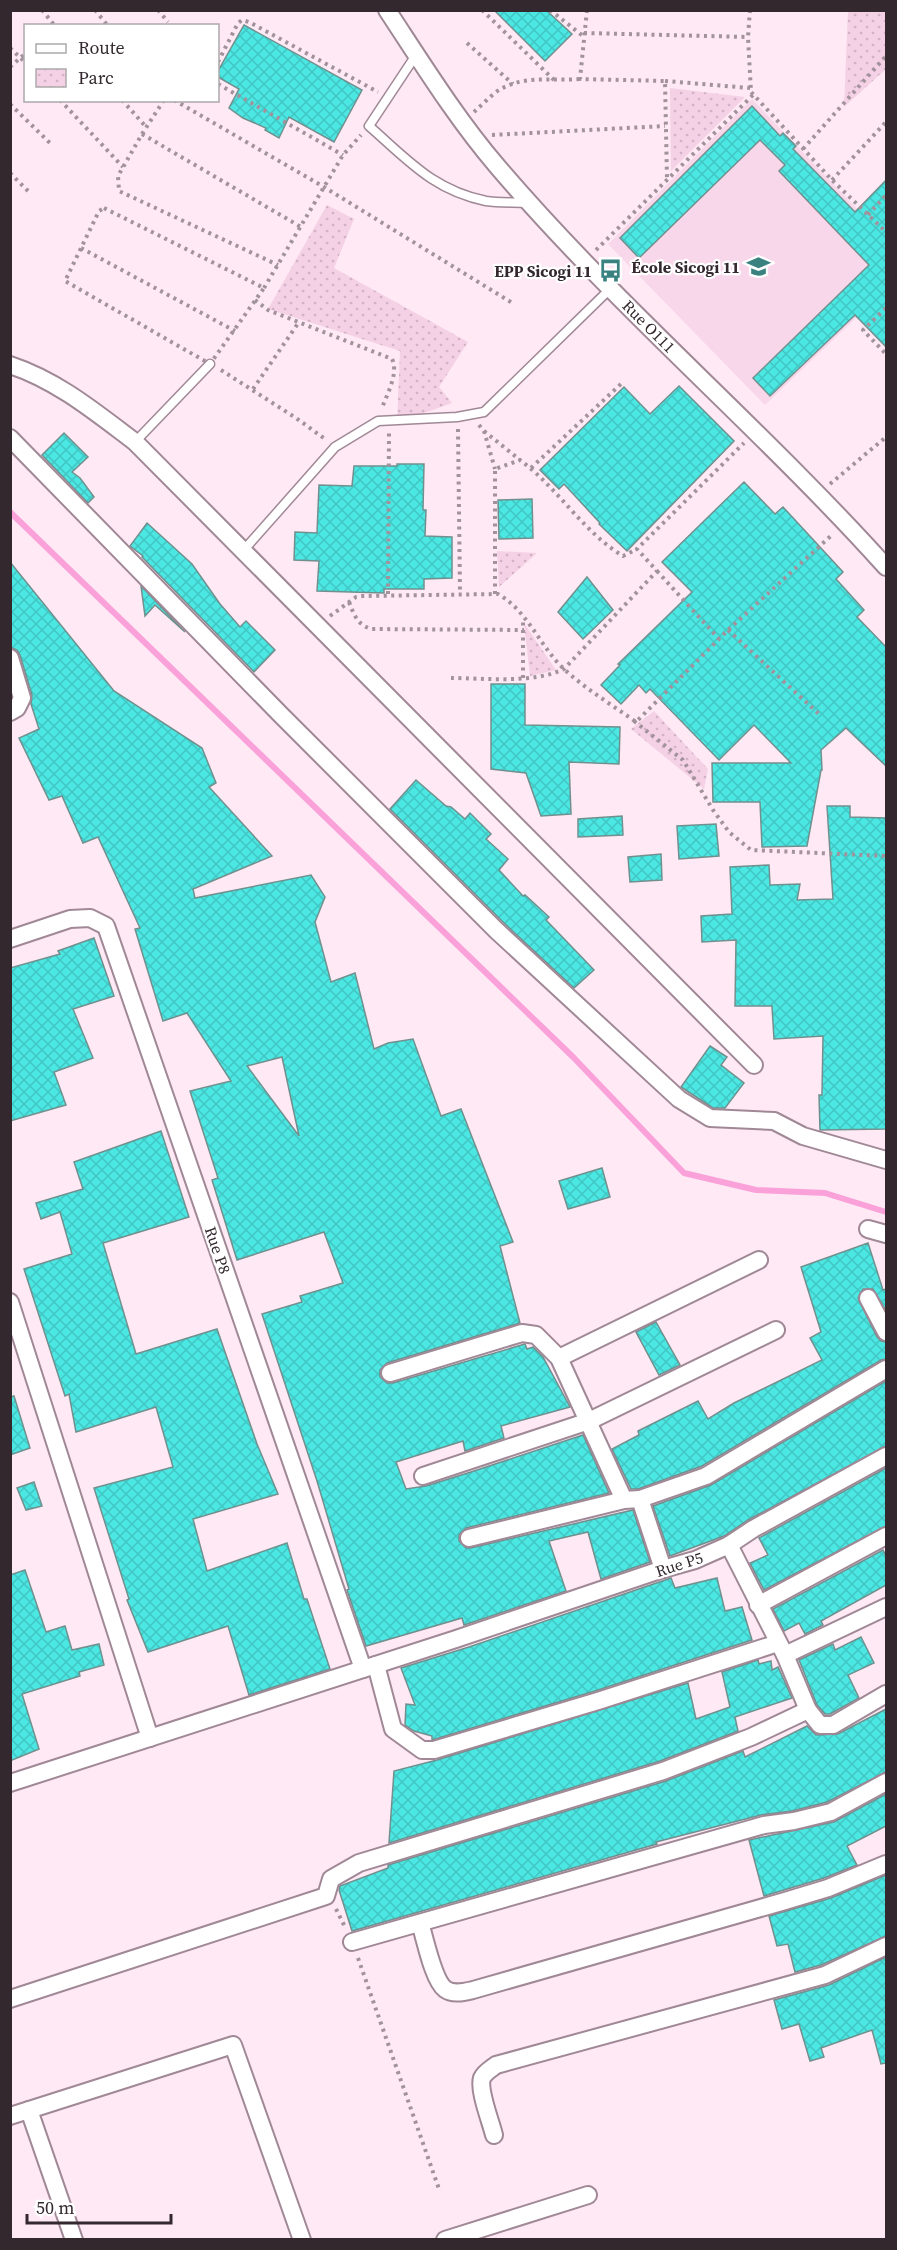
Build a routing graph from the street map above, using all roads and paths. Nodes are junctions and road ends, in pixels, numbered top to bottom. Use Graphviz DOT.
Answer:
graph roads {
  1 [pos="42,10"];
  2 [pos="95,10"];
  3 [pos="158,10"];
  4 [pos="387,10"];
  5 [pos="482,10"];
  6 [pos="550,10"];
  7 [pos="587,10"];
  8 [pos="750,10"];
  9 [pos="168,22"];
  10 [pos="54,24"];
  11 [pos="106,24"];
  12 [pos="584,35"];
  13 [pos="748,38"];
  14 [pos="467,44"];
  15 [pos="10,48"];
  16 [pos="24,55"];
  17 [pos="416,55"];
  18 [pos="886,56"];
  19 [pos="20,58"];
  20 [pos="219,60"];
  21 [pos="24,61"];
  22 [pos="10,67"];
  23 [pos="580,79"];
  24 [pos="554,81"];
  25 [pos="665,81"];
  26 [pos="513,84"];
  27 [pos="219,85"];
  28 [pos="750,88"];
  29 [pos="753,95"];
  30 [pos="387,97"];
  31 [pos="62,102"];
  32 [pos="125,102"];
  33 [pos="163,102"];
  34 [pos="177,102"];
  35 [pos="10,104"];
  36 [pos="463,121"];
  37 [pos="886,122"];
  38 [pos="369,126"];
  39 [pos="666,126"];
  40 [pos="147,128"];
  41 [pos="142,134"];
  42 [pos="474,136"];
  43 [pos="51,145"];
  44 [pos="802,149"];
  45 [pos="343,155"];
  46 [pos="123,167"];
  47 [pos="10,173"];
  48 [pos="667,179"];
  49 [pos="832,180"];
  50 [pos="324,187"];
  51 [pos="31,194"];
  52 [pos="886,195"];
  53 [pos="529,203"];
  54 [pos="868,214"];
  55 [pos="301,227"];
  56 [pos="886,232"];
  57 [pos="81,248"];
  58 [pos="585,261"];
  59 [pos="278,265"];
  60 [pos="611,287"];
  61 [pos="264,288"];
  62 [pos="255,300"];
  63 [pos="514,304"];
  64 [pos="886,308"];
  65 [pos="299,322"];
  66 [pos="235,331"];
  67 [pos="886,354"];
  68 [pos="210,364"];
  69 [pos="10,365"];
  70 [pos="622,383"];
  71 [pos="253,389"];
  72 [pos="471,415"];
  73 [pos="458,417"];
  74 [pos="390,419"];
  75 [pos="378,420"];
  76 [pos="484,430"];
  77 [pos="755,432"];
  78 [pos="886,437"];
  79 [pos="10,438"];
  80 [pos="135,442"];
  81 [pos="335,447"];
  82 [pos="520,460"];
  83 [pos="531,468"];
  84 [pos="495,469"];
  85 [pos="818,494"];
  86 [pos="846,522"];
  87 [pos="637,549"];
  88 [pos="243,551"];
  89 [pos="886,567"];
  90 [pos="657,571"];
  91 [pos="388,594"];
  92 [pos="460,594"];
  93 [pos="495,594"];
  94 [pos="349,602"];
  95 [pos="523,618"];
  96 [pos="317,626"];
  97 [pos="524,630"];
  98 [pos="728,630"];
  99 [pos="719,639"];
  100 [pos="10,658"];
  101 [pos="564,669"];
  102 [pos="451,678"];
  103 [pos="523,678"];
  104 [pos="10,712"];
  105 [pos="820,715"];
  106 [pos="630,717"];
  107 [pos="886,856"];
  108 [pos="10,939"];
  109 [pos="754,1065"];
  110 [pos="886,1160"];
  111 [pos="868,1229"];
  112 [pos="886,1234"];
  113 [pos="759,1260"];
  114 [pos="868,1298"];
  115 [pos="10,1302"];
  116 [pos="776,1330"];
  117 [pos="886,1332"];
  118 [pos="559,1358"];
  119 [pos="886,1369"];
  120 [pos="390,1373"];
  121 [pos="589,1422"];
  122 [pos="886,1456"];
  123 [pos="423,1476"];
  124 [pos="632,1500"];
  125 [pos="886,1536"];
  126 [pos="469,1539"];
  127 [pos="729,1545"];
  128 [pos="663,1569"];
  129 [pos="758,1605"];
  130 [pos="886,1607"];
  131 [pos="782,1649"];
  132 [pos="369,1667"];
  133 [pos="886,1694"];
  134 [pos="808,1710"];
  135 [pos="150,1738"];
  136 [pos="886,1782"];
  137 [pos="10,1783"];
  138 [pos="886,1864"];
  139 [pos="326,1896"];
  140 [pos="420,1923"];
  141 [pos="352,1942"];
  142 [pos="886,1946"];
  143 [pos="10,1999"];
  144 [pos="29,2110"];
  145 [pos="10,2116"];
  146 [pos="494,2135"];
  147 [pos="439,2189"];
  148 [pos="588,2195"];
  149 [pos="74,2240"];
  150 [pos="302,2240"];
  151 [pos="445,2240"];
  1 -- 10 [label="path"];
  2 -- 11 [label="path"];
  3 -- 9 [label="path"];
  4 -- 17 [label="street, Rue O111"];
  5 -- 24 [label="path"];
  6 -- 12 [label="path"];
  7 -- 12 [label="path"];
  8 -- 13 [label="path"];
  12 -- 13 [label="path"];
  12 -- 23 [label="path"];
  13 -- 28 [label="path"];
  14 -- 26 [label="path"];
  15 -- 19 [label="path"];
  16 -- 19 [label="path"];
  17 -- 30 [label="lane"];
  17 -- 36 [label="street, Rue O111"];
  18 -- 44 [label="path"];
  19 -- 21 [label="path"];
  19 -- 22 [label="path"];
  20 -- 30 [label="path"];
  23 -- 24 [label="path"];
  23 -- 25 [label="path"];
  24 -- 26 [label="path"];
  25 -- 28 [label="path"];
  25 -- 39 [label="path"];
  26 -- 36 [label="path"];
  27 -- 45 [label="path"];
  28 -- 29 [label="path"];
  29 -- 44 [label="path"];
  29 -- 48 [label="path"];
  30 -- 38 [label="lane"];
  31 -- 46 [label="path"];
  32 -- 40 [label="path"];
  33 -- 40 [label="path"];
  34 -- 50 [label="path"];
  35 -- 43 [label="path"];
  36 -- 42 [label="street, Rue O111"];
  37 -- 49 [label="path"];
  38 -- 45 [label="path"];
  38 -- 53 [label="lane"];
  39 -- 42 [label="path"];
  39 -- 48 [label="path"];
  40 -- 41 [label="path"];
  41 -- 46 [label="path"];
  41 -- 55 [label="path"];
  42 -- 53 [label="street, Rue O111"];
  44 -- 49 [label="path"];
  45 -- 50 [label="path"];
  46 -- 59 [label="path"];
  47 -- 51 [label="path"];
  48 -- 58 [label="path"];
  49 -- 54 [label="path"];
  50 -- 55 [label="path"];
  50 -- 63 [label="path"];
  52 -- 54 [label="path"];
  53 -- 58 [label="street, Rue O111"];
  54 -- 56 [label="path"];
  55 -- 59 [label="path"];
  57 -- 61 [label="path"];
  57 -- 66 [label="path"];
  57 -- 68 [label="path"];
  58 -- 60 [label="street, Rue O111"];
  59 -- 61 [label="path"];
  60 -- 72 [label="lane"];
  60 -- 77 [label="street, Rue O111"];
  61 -- 62 [label="path"];
  62 -- 65 [label="path"];
  62 -- 66 [label="path"];
  64 -- 67 [label="path"];
  65 -- 71 [label="path"];
  65 -- 75 [label="path"];
  66 -- 68 [label="path"];
  68 -- 71 [label="path"];
  68 -- 80 [label="lane"];
  69 -- 80 [label="street"];
  70 -- 83 [label="path"];
  71 -- 81 [label="path"];
  72 -- 73 [label="lane"];
  72 -- 76 [label="path"];
  73 -- 74 [label="lane"];
  73 -- 92 [label="path"];
  74 -- 75 [label="lane"];
  74 -- 91 [label="path"];
  75 -- 81 [label="lane"];
  76 -- 82 [label="path"];
  76 -- 84 [label="path"];
  77 -- 85 [label="street, Rue O111"];
  77 -- 87 [label="path"];
  78 -- 85 [label="path"];
  79 -- 110 [label="street"];
  80 -- 88 [label="street"];
  81 -- 88 [label="lane"];
  82 -- 83 [label="path"];
  82 -- 84 [label="path"];
  83 -- 87 [label="path"];
  84 -- 93 [label="path"];
  85 -- 86 [label="street, Rue O111"];
  86 -- 89 [label="street, Rue O111"];
  86 -- 98 [label="path"];
  87 -- 90 [label="path"];
  88 -- 96 [label="street"];
  90 -- 99 [label="path"];
  90 -- 101 [label="path"];
  91 -- 92 [label="path"];
  91 -- 94 [label="path"];
  92 -- 93 [label="path"];
  93 -- 95 [label="path"];
  94 -- 96 [label="path"];
  94 -- 97 [label="path"];
  95 -- 97 [label="path"];
  95 -- 101 [label="path"];
  96 -- 109 [label="street"];
  97 -- 103 [label="path"];
  98 -- 99 [label="path"];
  98 -- 105 [label="path"];
  99 -- 106 [label="path"];
  100 -- 104 [label="street"];
  101 -- 103 [label="path"];
  101 -- 106 [label="path"];
  102 -- 103 [label="path"];
  106 -- 107 [label="path"];
  108 -- 132 [label="street, Rue P8"];
  111 -- 112 [label="street"];
  113 -- 118 [label="street"];
  114 -- 117 [label="street"];
  115 -- 135 [label="street"];
  116 -- 121 [label="street"];
  118 -- 120 [label="street"];
  118 -- 121 [label="street"];
  119 -- 124 [label="street"];
  121 -- 123 [label="street"];
  121 -- 124 [label="street"];
  122 -- 127 [label="street, Rue P5"];
  124 -- 126 [label="street"];
  124 -- 128 [label="street"];
  125 -- 129 [label="street"];
  127 -- 128 [label="street, Rue P5"];
  127 -- 129 [label="street"];
  128 -- 132 [label="street, Rue P5"];
  129 -- 131 [label="street"];
  130 -- 131 [label="street, Rue P8"];
  131 -- 132 [label="street, Rue P8"];
  131 -- 134 [label="street"];
  132 -- 135 [label="street, Rue P5"];
  133 -- 134 [label="street"];
  134 -- 139 [label="street"];
  135 -- 137 [label="street, Rue P5"];
  136 -- 140 [label="street"];
  138 -- 140 [label="street"];
  139 -- 141 [label="path"];
  139 -- 143 [label="street"];
  140 -- 141 [label="street"];
  141 -- 147 [label="path"];
  142 -- 146 [label="street"];
  144 -- 145 [label="street"];
  144 -- 149 [label="street"];
  144 -- 150 [label="street"];
  148 -- 151 [label="street"];
}
